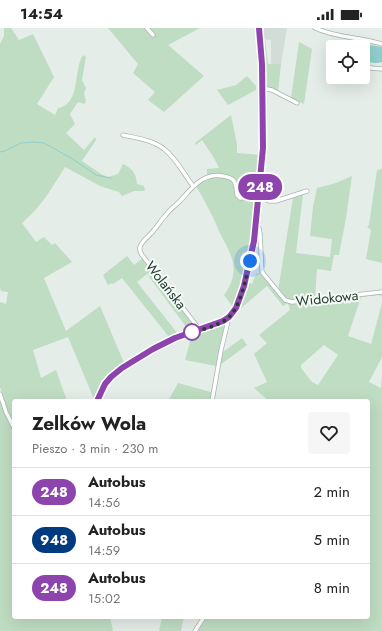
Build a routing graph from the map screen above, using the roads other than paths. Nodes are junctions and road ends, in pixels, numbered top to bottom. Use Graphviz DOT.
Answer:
graph roads {
  1 [pos="147,28"];
  2 [pos="259,28"];
  3 [pos="315,28"];
  4 [pos="153,35"];
  5 [pos="359,39"];
  6 [pos="382,44"];
  7 [pos="370,68"];
  8 [pos="382,70"];
  9 [pos="262,88"];
  10 [pos="298,102"];
  11 [pos="123,135"];
  12 [pos="193,186"];
  13 [pos="307,191"];
  14 [pos="259,197"];
  15 [pos="256,227"];
  16 [pos="382,292"];
  17 [pos="229,317"];
  18 [pos="200,330"];
  19 [pos="0,394"];
  20 [pos="98,399"];
  21 [pos="212,399"];
  22 [pos="12,424"];
  23 [pos="203,619"];
  24 [pos="195,631"];
  1 -- 4 [label="street"];
  2 -- 9 [label="street"];
  3 -- 5 [label="street"];
  5 -- 6 [label="street"];
  7 -- 8 [label="street"];
  9 -- 10 [label="street"];
  9 -- 14 [label="street"];
  11 -- 12 [label="street"];
  12 -- 14 [label="street, Wolańska"];
  12 -- 18 [label="street, Wolańska"];
  13 -- 14 [label="street"];
  14 -- 15 [label="street"];
  15 -- 16 [label="street, Widokowa"];
  15 -- 17 [label="street"];
  17 -- 18 [label="street"];
  17 -- 21 [label="street"];
  18 -- 20 [label="street"];
  19 -- 22 [label="street"];
  23 -- 24 [label="street"];
}
